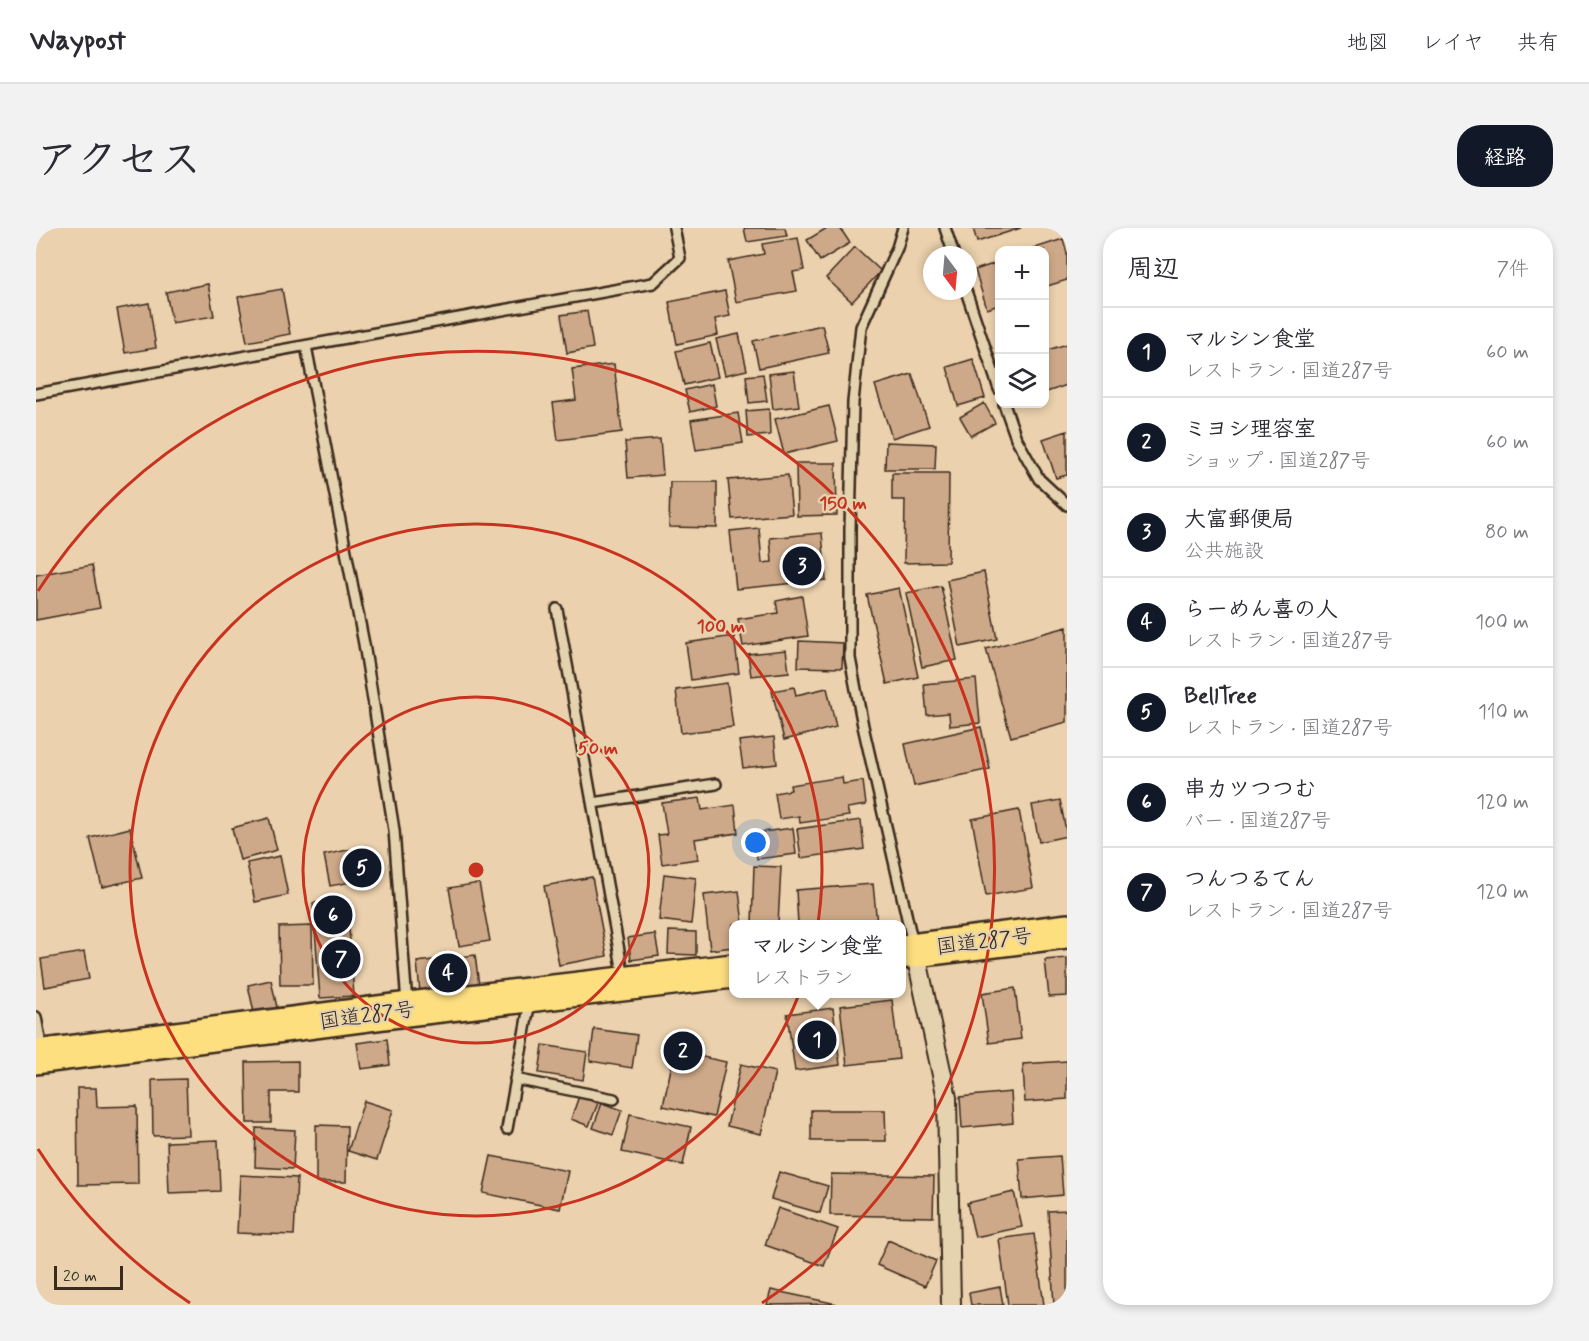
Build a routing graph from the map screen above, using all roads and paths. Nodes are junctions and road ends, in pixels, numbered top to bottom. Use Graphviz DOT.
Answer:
graph roads {
  1 [pos="674,228"];
  2 [pos="903,228"];
  3 [pos="945,228"];
  4 [pos="951,246"];
  5 [pos="969,300"];
  6 [pos="306,346"];
  7 [pos="995,377"];
  8 [pos="36,394"];
  9 [pos="1005,408"];
  10 [pos="1067,505"];
  11 [pos="557,609"];
  12 [pos="716,784"];
  13 [pos="593,803"];
  14 [pos="902,920"];
  15 [pos="1067,930"];
  16 [pos="908,951"];
  17 [pos="729,971"];
  18 [pos="625,983"];
  19 [pos="531,996"];
  20 [pos="408,1009"];
  21 [pos="36,1017"];
  22 [pos="39,1057"];
  23 [pos="515,1079"];
  24 [pos="614,1099"];
  25 [pos="507,1130"];
  26 [pos="951,1305"];
  1 -- 6 [label="lane"];
  2 -- 14 [label="lane"];
  3 -- 4 [label="lane"];
  5 -- 7 [label="lane"];
  6 -- 8 [label="lane"];
  6 -- 20 [label="lane"];
  9 -- 10 [label="lane"];
  11 -- 13 [label="lane"];
  12 -- 13 [label="lane"];
  13 -- 18 [label="lane"];
  15 -- 16 [label="highway, 国道287号"];
  16 -- 26 [label="street"];
  17 -- 18 [label="highway, 国道287号"];
  18 -- 19 [label="highway, 国道287号"];
  19 -- 20 [label="highway, 国道287号"];
  19 -- 23 [label="lane"];
  20 -- 22 [label="highway, 国道287号"];
  21 -- 22 [label="lane"];
  23 -- 24 [label="lane"];
  23 -- 25 [label="lane"];
}
